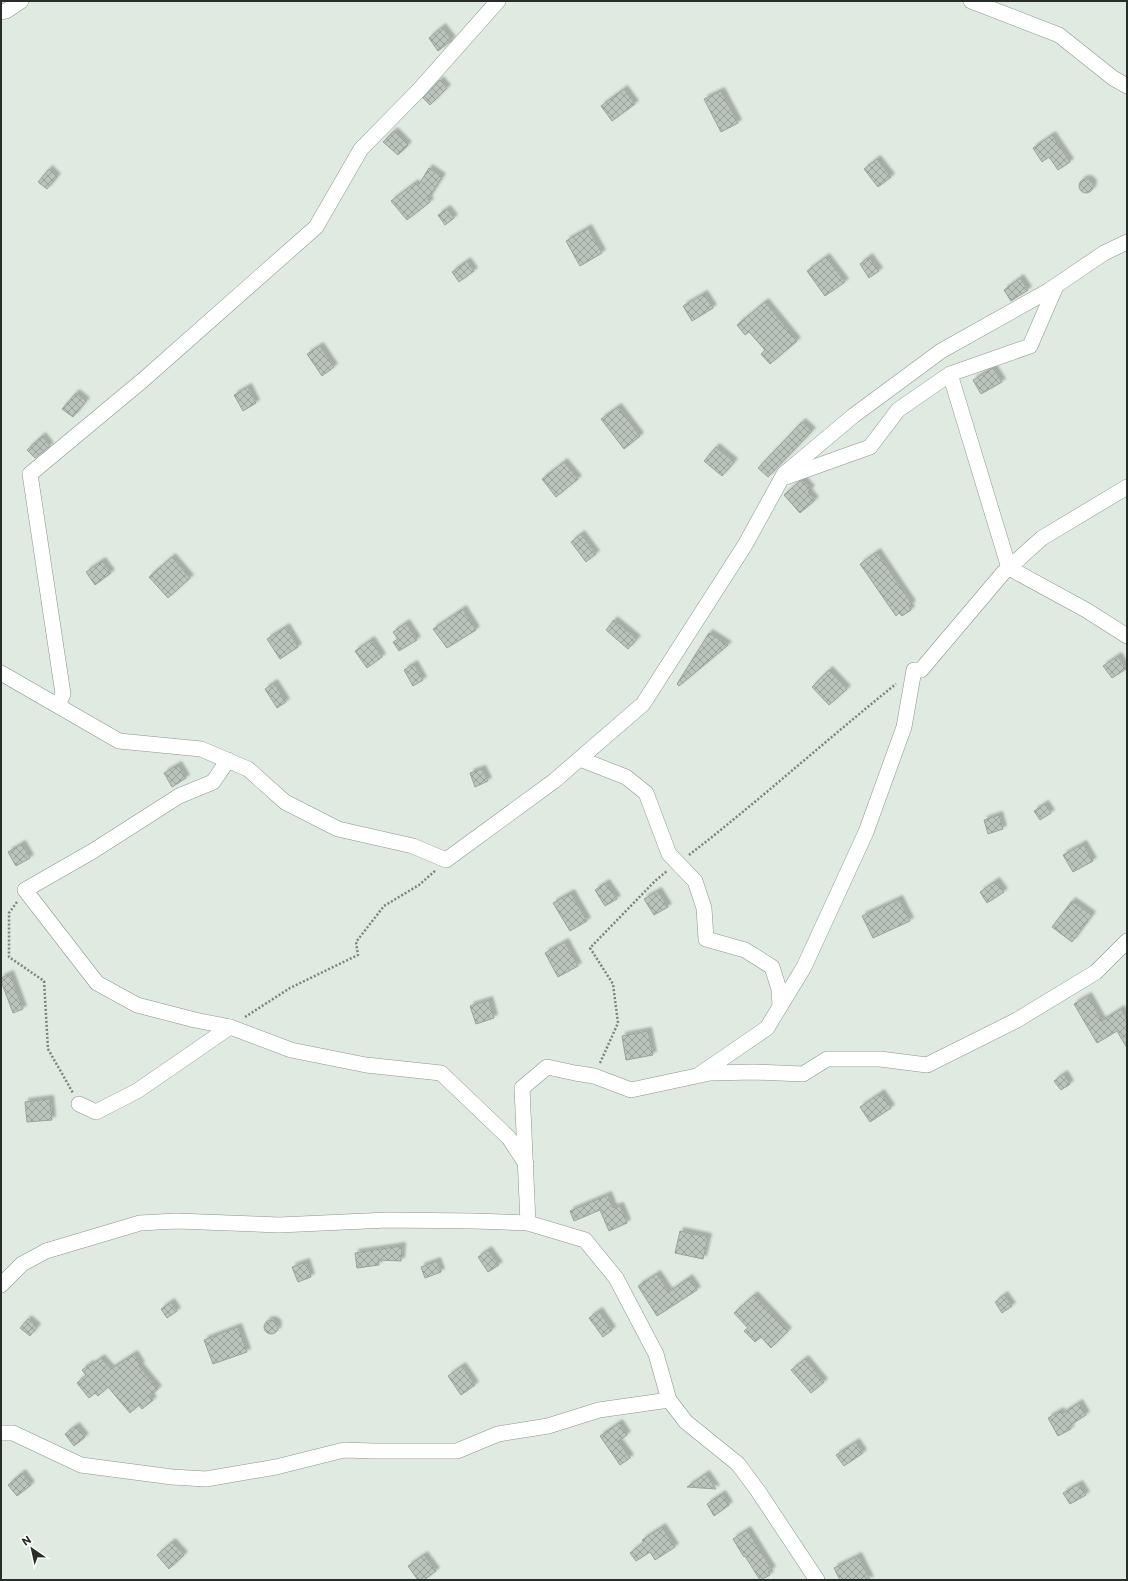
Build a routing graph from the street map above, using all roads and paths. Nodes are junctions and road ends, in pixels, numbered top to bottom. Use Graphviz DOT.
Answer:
graph roads {
  1 [pos="21,1"];
  2 [pos="498,1"];
  3 [pos="971,1"];
  4 [pos="1,12"];
  5 [pos="1127,86"];
  6 [pos="1127,242"];
  7 [pos="1056,286"];
  8 [pos="950,374"];
  9 [pos="782,479"];
  10 [pos="1127,486"];
  11 [pos="1009,568"];
  12 [pos="1127,636"];
  13 [pos="914,670"];
  14 [pos="1,674"];
  15 [pos="58,705"];
  16 [pos="580,759"];
  17 [pos="228,760"];
  18 [pos="446,860"];
  19 [pos="677,864"];
  20 [pos="25,890"];
  21 [pos="1127,941"];
  22 [pos="780,1006"];
  23 [pos="230,1027"];
  24 [pos="594,1076"];
  25 [pos="698,1076"];
  26 [pos="79,1104"];
  27 [pos="526,1164"];
  28 [pos="528,1223"];
  29 [pos="1,1285"];
  30 [pos="669,1400"];
  31 [pos="1,1433"];
  32 [pos="817,1580"];
  1 -- 4 [label="street"];
  2 -- 15 [label="street"];
  3 -- 5 [label="street"];
  6 -- 7 [label="street"];
  7 -- 8 [label="street"];
  7 -- 9 [label="street"];
  8 -- 9 [label="street"];
  8 -- 11 [label="street"];
  9 -- 16 [label="street"];
  10 -- 11 [label="street"];
  11 -- 12 [label="street"];
  11 -- 13 [label="street"];
  13 -- 19 [label="path"];
  13 -- 22 [label="street"];
  14 -- 15 [label="street"];
  15 -- 17 [label="street"];
  16 -- 18 [label="street"];
  16 -- 19 [label="street"];
  17 -- 18 [label="street"];
  17 -- 20 [label="street"];
  18 -- 23 [label="path"];
  19 -- 22 [label="street"];
  19 -- 24 [label="path"];
  20 -- 23 [label="street"];
  20 -- 26 [label="path"];
  21 -- 25 [label="street"];
  22 -- 25 [label="street"];
  23 -- 26 [label="street"];
  23 -- 27 [label="street"];
  24 -- 25 [label="street"];
  24 -- 27 [label="street"];
  27 -- 28 [label="street"];
  28 -- 29 [label="street"];
  28 -- 30 [label="street"];
  30 -- 31 [label="street"];
  30 -- 32 [label="street"];
}
